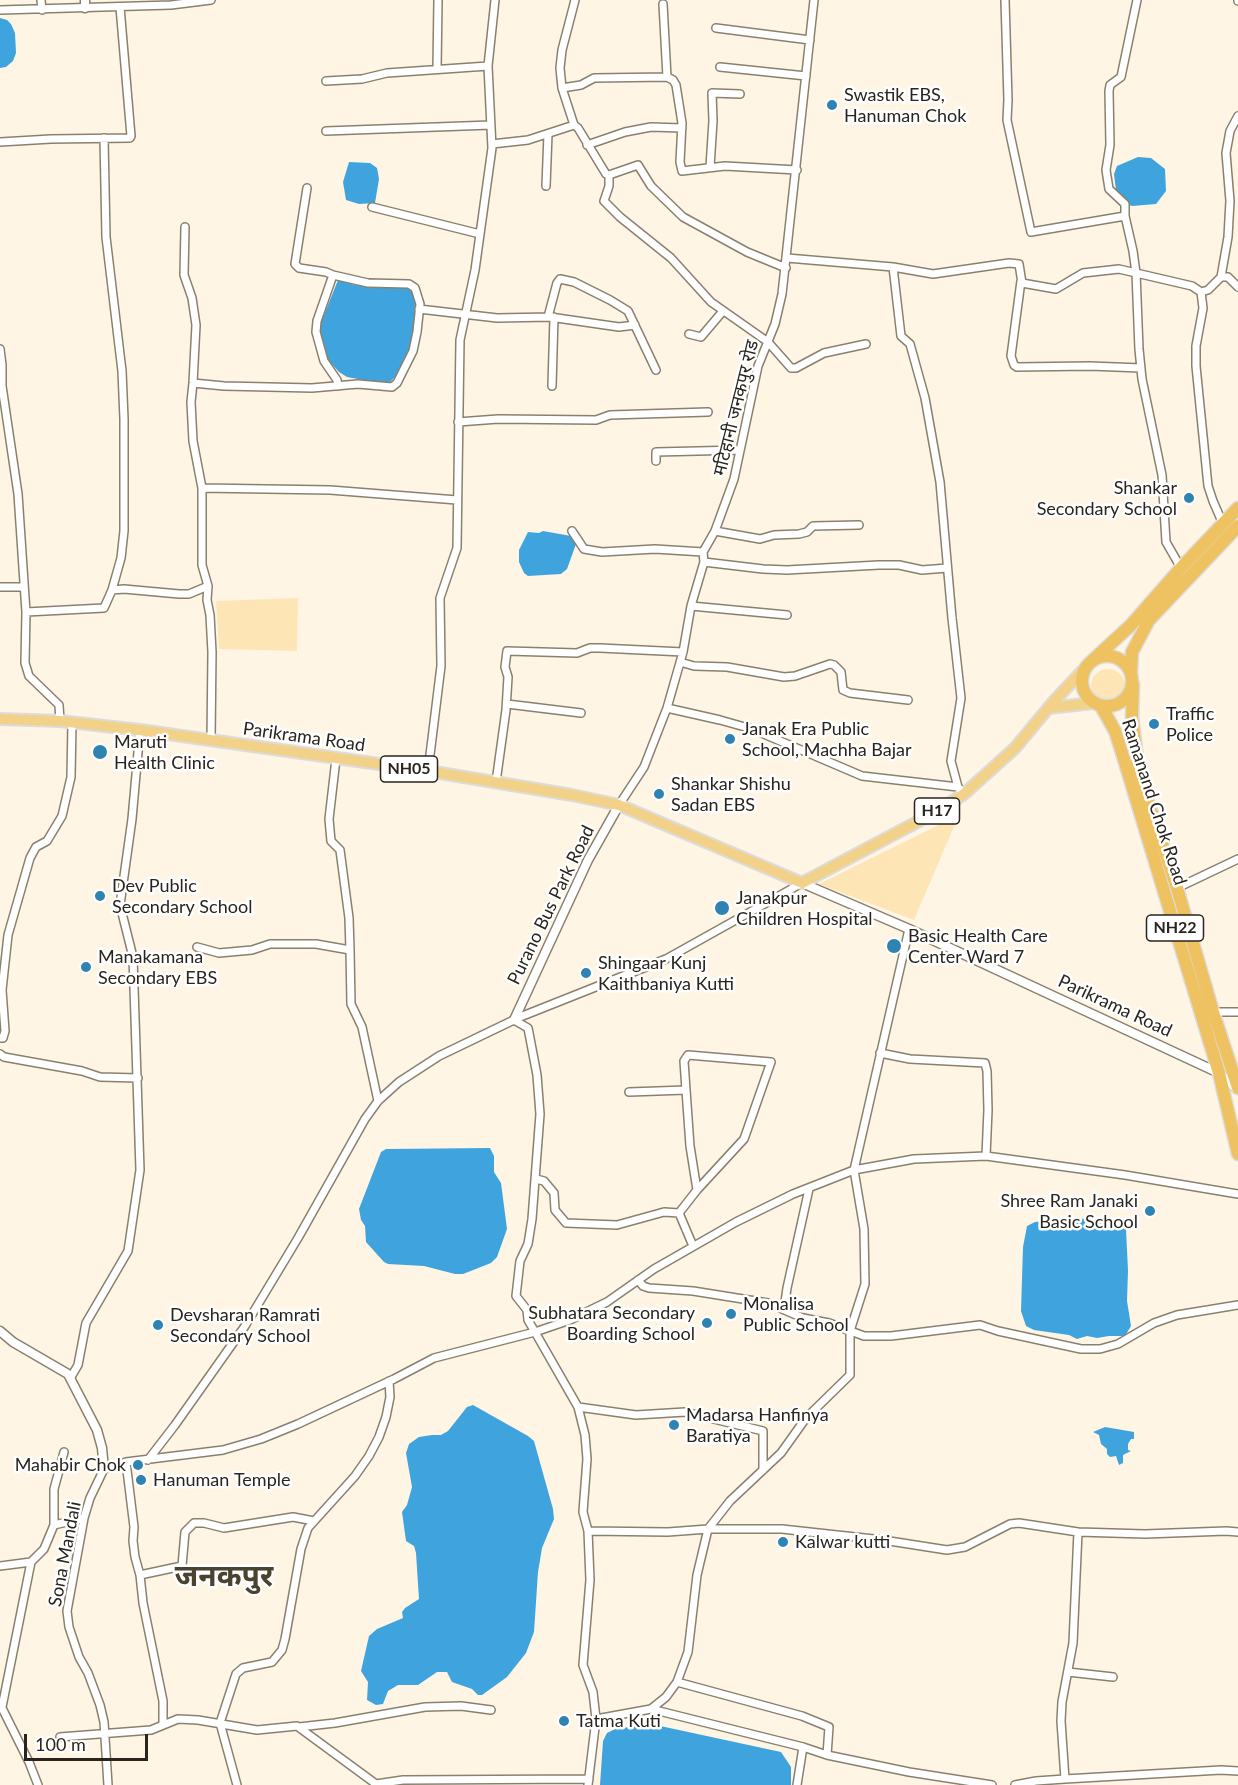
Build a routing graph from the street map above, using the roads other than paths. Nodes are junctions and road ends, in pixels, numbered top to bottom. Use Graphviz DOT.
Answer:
graph roads {
  1 [pos="41,0"];
  2 [pos="210,0"];
  3 [pos="438,0"];
  4 [pos="495,0"];
  5 [pos="575,0"];
  6 [pos="814,0"];
  7 [pos="1005,0"];
  8 [pos="1137,0"];
  9 [pos="85,4"];
  10 [pos="663,4"];
  11 [pos="124,5"];
  12 [pos="0,10"];
  13 [pos="42,10"];
  14 [pos="716,28"];
  15 [pos="810,40"];
  16 [pos="488,66"];
  17 [pos="720,66"];
  18 [pos="437,69"];
  19 [pos="806,76"];
  20 [pos="667,77"];
  21 [pos="326,81"];
  22 [pos="562,88"];
  23 [pos="740,94"];
  24 [pos="1238,116"];
  25 [pos="491,125"];
  26 [pos="574,125"];
  27 [pos="682,128"];
  28 [pos="327,131"];
  29 [pos="548,134"];
  30 [pos="104,138"];
  31 [pos="0,142"];
  32 [pos="492,144"];
  33 [pos="587,145"];
  34 [pos="710,167"];
  35 [pos="796,171"];
  36 [pos="609,175"];
  37 [pos="546,186"];
  38 [pos="307,188"];
  39 [pos="372,207"];
  40 [pos="1125,216"];
  41 [pos="185,227"];
  42 [pos="480,234"];
  43 [pos="787,258"];
  44 [pos="1019,264"];
  45 [pos="893,267"];
  46 [pos="786,268"];
  47 [pos="1136,273"];
  48 [pos="333,275"];
  49 [pos="1221,276"];
  50 [pos="1238,287"];
  51 [pos="1201,292"];
  52 [pos="420,309"];
  53 [pos="723,311"];
  54 [pos="466,314"];
  55 [pos="551,317"];
  56 [pos="635,325"];
  57 [pos="689,334"];
  58 [pos="768,342"];
  59 [pos="866,344"];
  60 [pos="0,349"];
  61 [pos="1,364"];
  62 [pos="1141,368"];
  63 [pos="656,370"];
  64 [pos="194,383"];
  65 [pos="338,386"];
  66 [pos="552,386"];
  67 [pos="708,412"];
  68 [pos="458,422"];
  69 [pos="740,450"];
  70 [pos="656,461"];
  71 [pos="202,488"];
  72 [pos="457,500"];
  73 [pos="1238,508"];
  74 [pos="1223,524"];
  75 [pos="859,525"];
  76 [pos="1238,526"];
  77 [pos="572,531"];
  78 [pos="715,531"];
  79 [pos="703,552"];
  80 [pos="704,562"];
  81 [pos="947,568"];
  82 [pos="1181,568"];
  83 [pos="208,586"];
  84 [pos="0,587"];
  85 [pos="24,587"];
  86 [pos="112,590"];
  87 [pos="691,606"];
  88 [pos="26,612"];
  89 [pos="787,615"];
  90 [pos="683,652"];
  91 [pos="680,662"];
  92 [pos="1090,663"];
  93 [pos="1132,678"];
  94 [pos="908,700"];
  95 [pos="507,704"];
  96 [pos="1098,704"];
  97 [pos="668,708"];
  98 [pos="1048,708"];
  99 [pos="581,713"];
  100 [pos="0,719"];
  101 [pos="60,721"];
  102 [pos="72,723"];
  103 [pos="140,730"];
  104 [pos="211,740"];
  105 [pos="336,759"];
  106 [pos="428,771"];
  107 [pos="496,782"];
  108 [pos="961,790"];
  109 [pos="619,805"];
  110 [pos="1238,859"];
  111 [pos="802,883"];
  112 [pos="1177,888"];
  113 [pos="909,928"];
  114 [pos="197,947"];
  115 [pos="350,950"];
  116 [pos="1213,1011"];
  117 [pos="1238,1012"];
  118 [pos="514,1020"];
  119 [pos="0,1038"];
  120 [pos="880,1053"];
  121 [pos="0,1054"];
  122 [pos="1219,1073"];
  123 [pos="138,1078"];
  124 [pos="1238,1088"];
  125 [pos="686,1090"];
  126 [pos="628,1092"];
  127 [pos="378,1101"];
  128 [pos="1238,1154"];
  129 [pos="986,1156"];
  130 [pos="854,1170"];
  131 [pos="536,1179"];
  132 [pos="809,1189"];
  133 [pos="698,1190"];
  134 [pos="1238,1194"];
  135 [pos="679,1213"];
  136 [pos="693,1246"];
  137 [pos="638,1280"];
  138 [pos="1238,1305"];
  139 [pos="784,1309"];
  140 [pos="0,1331"];
  141 [pos="850,1331"];
  142 [pos="535,1332"];
  143 [pos="71,1377"];
  144 [pos="389,1381"];
  145 [pos="578,1407"];
  146 [pos="64,1452"];
  147 [pos="148,1460"];
  148 [pos="126,1462"];
  149 [pos="104,1469"];
  150 [pos="763,1470"];
  151 [pos="84,1518"];
  152 [pos="314,1521"];
  153 [pos="54,1525"];
  154 [pos="708,1529"];
  155 [pos="588,1531"];
  156 [pos="1078,1532"];
  157 [pos="1238,1532"];
  158 [pos="31,1562"];
  159 [pos="0,1566"];
  160 [pos="140,1575"];
  161 [pos="1068,1672"];
  162 [pos="1113,1677"];
  163 [pos="677,1682"];
  164 [pos="1,1707"];
  165 [pos="651,1709"];
  166 [pos="491,1710"];
  167 [pos="597,1719"];
  168 [pos="220,1723"];
  169 [pos="163,1725"];
  170 [pos="299,1727"];
  171 [pos="104,1735"];
  172 [pos="60,1737"];
  173 [pos="803,1747"];
  174 [pos="827,1755"];
  175 [pos="1238,1771"];
  176 [pos="1065,1779"];
  177 [pos="517,1782"];
  178 [pos="589,1782"];
  179 [pos="377,1784"];
  180 [pos="1029,1784"];
  181 [pos="38,1785"];
  182 [pos="108,1785"];
  183 [pos="237,1785"];
  184 [pos="797,1785"];
  185 [pos="992,1785"];
  186 [pos="1015,1785"];
  1 -- 13 [label="street"];
  2 -- 11 [label="street"];
  3 -- 18 [label="street"];
  4 -- 16 [label="street"];
  5 -- 22 [label="street"];
  6 -- 15 [label="street, मटिहानी जनकपुर रोड"];
  7 -- 40 [label="street"];
  8 -- 40 [label="street"];
  9 -- 11 [label="street"];
  9 -- 13 [label="street"];
  10 -- 20 [label="street"];
  11 -- 30 [label="street"];
  12 -- 13 [label="street"];
  14 -- 15 [label="street"];
  15 -- 19 [label="street, मटिहानी जनकपुर रोड"];
  16 -- 18 [label="street"];
  16 -- 25 [label="street"];
  17 -- 19 [label="street"];
  18 -- 21 [label="street"];
  19 -- 35 [label="street, मटिहानी जनकपुर रोड"];
  20 -- 22 [label="street"];
  20 -- 27 [label="street"];
  22 -- 26 [label="street"];
  23 -- 34 [label="street"];
  24 -- 49 [label="street"];
  25 -- 28 [label="street"];
  25 -- 32 [label="street"];
  26 -- 29 [label="street"];
  26 -- 33 [label="street"];
  27 -- 33 [label="street"];
  27 -- 34 [label="street"];
  29 -- 32 [label="street"];
  29 -- 37 [label="street"];
  30 -- 31 [label="street"];
  30 -- 86 [label="street"];
  32 -- 42 [label="street"];
  33 -- 36 [label="street"];
  34 -- 35 [label="street"];
  35 -- 43 [label="street, मटिहानी जनकपुर रोड"];
  36 -- 46 [label="street"];
  36 -- 53 [label="street"];
  38 -- 48 [label="street"];
  39 -- 42 [label="street"];
  40 -- 47 [label="street"];
  41 -- 64 [label="street"];
  42 -- 54 [label="street"];
  43 -- 45 [label="street"];
  43 -- 46 [label="street, मटिहानी जनकपुर रोड"];
  44 -- 45 [label="street"];
  44 -- 47 [label="street"];
  44 -- 62 [label="street"];
  45 -- 81 [label="street"];
  46 -- 58 [label="street, मटिहानी जनकपुर रोड"];
  47 -- 51 [label="street"];
  47 -- 62 [label="street"];
  48 -- 52 [label="street"];
  48 -- 65 [label="street"];
  49 -- 50 [label="street"];
  49 -- 51 [label="street"];
  51 -- 74 [label="street"];
  52 -- 54 [label="street"];
  52 -- 65 [label="street"];
  53 -- 57 [label="street"];
  53 -- 58 [label="street"];
  54 -- 55 [label="street"];
  54 -- 68 [label="street"];
  55 -- 56 [label="street"];
  55 -- 56 [label="street"];
  55 -- 66 [label="street"];
  56 -- 63 [label="street"];
  58 -- 59 [label="street"];
  58 -- 69 [label="street, मटिहानी जनकपुर रोड"];
  60 -- 61 [label="street"];
  61 -- 85 [label="street"];
  62 -- 82 [label="street"];
  64 -- 65 [label="street"];
  64 -- 71 [label="street"];
  67 -- 68 [label="street"];
  68 -- 72 [label="street"];
  69 -- 70 [label="street"];
  69 -- 78 [label="street, मटिहानी जनकपुर रोड"];
  71 -- 72 [label="street"];
  71 -- 83 [label="street"];
  72 -- 106 [label="street"];
  73 -- 74 [label="highway"];
  74 -- 82 [label="highway"];
  75 -- 78 [label="street"];
  76 -- 93 [label="highway, NH22"];
  77 -- 79 [label="street"];
  78 -- 79 [label="street, मटिहानी जनकपुर रोड"];
  79 -- 80 [label="street"];
  80 -- 81 [label="street"];
  80 -- 87 [label="street"];
  81 -- 108 [label="street"];
  82 -- 92 [label="highway"];
  83 -- 86 [label="street"];
  83 -- 104 [label="street"];
  84 -- 85 [label="street"];
  85 -- 88 [label="street"];
  86 -- 88 [label="street"];
  87 -- 89 [label="street"];
  87 -- 90 [label="street"];
  88 -- 101 [label="street"];
  90 -- 91 [label="street"];
  90 -- 95 [label="street"];
  91 -- 94 [label="street"];
  91 -- 97 [label="street"];
  92 -- 93 [label="highway"];
  92 -- 96 [label="highway, NH22"];
  92 -- 98 [label="main road, H17"];
  93 -- 96 [label="highway, NH22"];
  93 -- 112 [label="highway, Ramanand Chok Road / NH22"];
  95 -- 99 [label="street"];
  95 -- 107 [label="street"];
  96 -- 98 [label="main road"];
  96 -- 122 [label="highway, Ramanand Chok Road / NH22"];
  97 -- 108 [label="street"];
  97 -- 109 [label="street"];
  98 -- 108 [label="main road, H17"];
  100 -- 101 [label="main road, Parikrama Road / NH05"];
  101 -- 102 [label="main road, Parikrama Road / NH05"];
  102 -- 103 [label="main road, Parikrama Road / NH05"];
  102 -- 119 [label="street"];
  103 -- 104 [label="main road, Parikrama Road / NH05"];
  103 -- 123 [label="street"];
  104 -- 105 [label="main road, Parikrama Road / NH05"];
  105 -- 106 [label="main road, Parikrama Road / NH05"];
  105 -- 115 [label="street"];
  106 -- 107 [label="main road, Parikrama Road / NH05"];
  107 -- 109 [label="main road, Parikrama Road / NH05"];
  108 -- 111 [label="main road, H17"];
  109 -- 111 [label="main road, Parikrama Road / NH05"];
  109 -- 118 [label="street, Purano Bus Park Road"];
  110 -- 112 [label="street"];
  111 -- 113 [label="street, NH05"];
  111 -- 118 [label="street"];
  112 -- 116 [label="highway, Ramanand Chok Road / NH22"];
  113 -- 120 [label="street"];
  113 -- 122 [label="street, Parikrama Road / NH05"];
  114 -- 115 [label="street"];
  115 -- 127 [label="street"];
  116 -- 117 [label="street"];
  116 -- 124 [label="highway, Ramanand Chok Road / NH22"];
  118 -- 127 [label="street"];
  118 -- 131 [label="street"];
  120 -- 129 [label="street"];
  120 -- 130 [label="street"];
  121 -- 123 [label="street"];
  122 -- 124 [label="street, Parikrama Road / NH05"];
  122 -- 128 [label="highway, Ramanand Chok Road / NH22"];
  123 -- 143 [label="street"];
  125 -- 126 [label="street"];
  125 -- 133 [label="street"];
  125 -- 133 [label="street"];
  127 -- 147 [label="street"];
  129 -- 130 [label="street"];
  129 -- 134 [label="street"];
  130 -- 132 [label="street"];
  130 -- 141 [label="street"];
  131 -- 135 [label="street"];
  131 -- 142 [label="street"];
  132 -- 136 [label="street"];
  132 -- 139 [label="street"];
  133 -- 135 [label="street"];
  135 -- 136 [label="street"];
  136 -- 137 [label="street"];
  137 -- 139 [label="street"];
  137 -- 142 [label="street"];
  138 -- 141 [label="street"];
  139 -- 141 [label="street"];
  140 -- 143 [label="street"];
  141 -- 150 [label="street"];
  142 -- 144 [label="street"];
  142 -- 145 [label="street"];
  143 -- 149 [label="street"];
  144 -- 147 [label="street"];
  144 -- 152 [label="street"];
  145 -- 150 [label="street"];
  145 -- 155 [label="street"];
  146 -- 153 [label="street"];
  147 -- 148 [label="street"];
  148 -- 149 [label="street"];
  148 -- 160 [label="street"];
  149 -- 151 [label="street, Sona Mandali"];
  150 -- 154 [label="street"];
  151 -- 153 [label="street"];
  151 -- 171 [label="street, Sona Mandali"];
  152 -- 160 [label="street"];
  152 -- 168 [label="street"];
  153 -- 158 [label="street"];
  154 -- 155 [label="street"];
  154 -- 156 [label="street"];
  154 -- 163 [label="street"];
  155 -- 167 [label="street"];
  156 -- 157 [label="street"];
  156 -- 161 [label="street"];
  158 -- 159 [label="street"];
  158 -- 164 [label="street"];
  160 -- 169 [label="street"];
  161 -- 162 [label="street"];
  161 -- 176 [label="street"];
  163 -- 165 [label="street"];
  163 -- 174 [label="street"];
  164 -- 181 [label="street"];
  165 -- 167 [label="street"];
  165 -- 173 [label="street"];
  166 -- 170 [label="street"];
  167 -- 178 [label="street"];
  168 -- 169 [label="street"];
  168 -- 170 [label="street"];
  168 -- 183 [label="street"];
  169 -- 171 [label="street"];
  170 -- 179 [label="street"];
  171 -- 172 [label="street"];
  171 -- 182 [label="street, Sona Mandali"];
  173 -- 174 [label="street"];
  173 -- 184 [label="street"];
  174 -- 185 [label="street"];
  175 -- 176 [label="street"];
  176 -- 180 [label="street"];
  177 -- 178 [label="street"];
  177 -- 179 [label="street"];
  180 -- 186 [label="street"];
}
